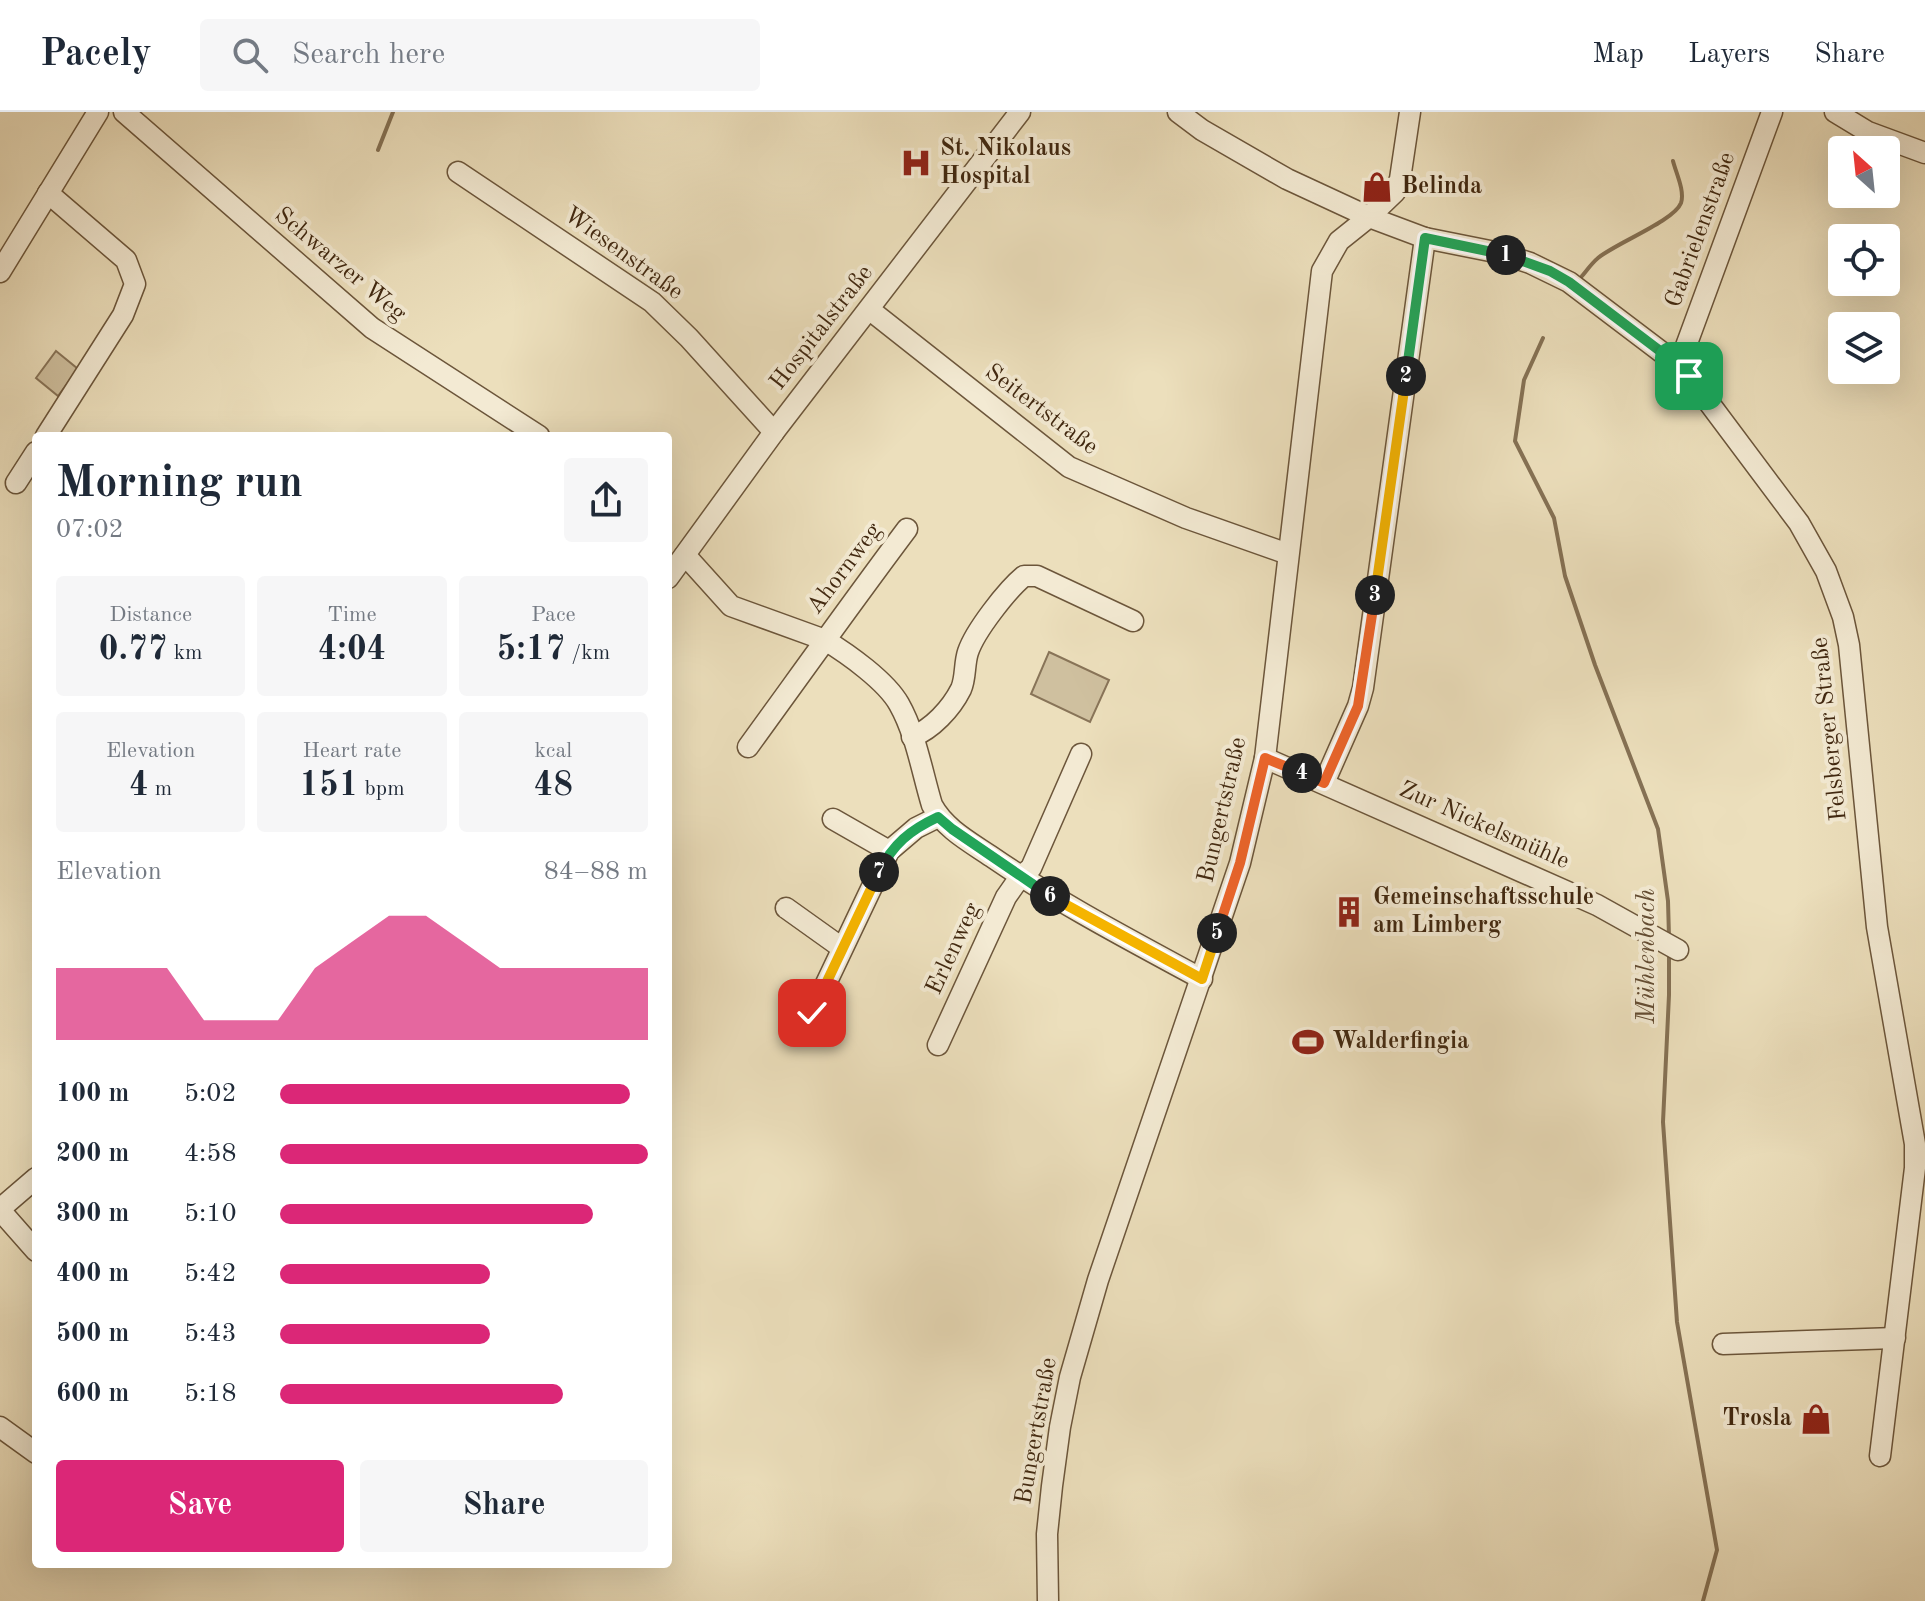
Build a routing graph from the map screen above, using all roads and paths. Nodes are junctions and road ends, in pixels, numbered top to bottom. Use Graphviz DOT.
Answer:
graph roads {
  1 [pos="98,112"];
  2 [pos="124,112"];
  3 [pos="1020,112"];
  4 [pos="1178,112"];
  5 [pos="1410,112"];
  6 [pos="1772,112"];
  7 [pos="1835,112"];
  8 [pos="1925,153"];
  9 [pos="458,172"];
  10 [pos="48,193"];
  11 [pos="1369,217"];
  12 [pos="1425,238"];
  13 [pos="0,272"];
  14 [pos="870,310"];
  15 [pos="1676,365"];
  16 [pos="49,432"];
  17 [pos="533,432"];
  18 [pos="774,432"];
  19 [pos="32,458"];
  20 [pos="16,483"];
  21 [pos="907,529"];
  22 [pos="1288,554"];
  23 [pos="674,565"];
  24 [pos="1133,621"];
  25 [pos="825,640"];
  26 [pos="912,737"];
  27 [pos="748,747"];
  28 [pos="1081,754"];
  29 [pos="1265,758"];
  30 [pos="1324,783"];
  31 [pos="938,817"];
  32 [pos="833,819"];
  33 [pos="889,851"];
  34 [pos="1020,877"];
  35 [pos="786,908"];
  36 [pos="1669,944"];
  37 [pos="842,948"];
  38 [pos="1202,979"];
  39 [pos="812,1013"];
  40 [pos="938,1045"];
  41 [pos="1919,1130"];
  42 [pos="32,1181"];
  43 [pos="0,1209"];
  44 [pos="32,1246"];
  45 [pos="1895,1338"];
  46 [pos="1723,1344"];
  47 [pos="0,1427"];
  48 [pos="32,1450"];
  49 [pos="1880,1456"];
  50 [pos="1048,1601"];
  1 -- 10 [label="street"];
  2 -- 17 [label="street, Schwarzer Weg"];
  3 -- 14 [label="street, Hospitalstraße"];
  4 -- 11 [label="street, Felsberger Straße"];
  5 -- 11 [label="street, Bungertstraße"];
  6 -- 15 [label="street, Gabrielenstraße"];
  7 -- 8 [label="street"];
  9 -- 18 [label="street, Wiesenstraße"];
  10 -- 13 [label="street"];
  10 -- 16 [label="street"];
  11 -- 12 [label="street, Felsberger Straße"];
  11 -- 22 [label="street, Bungertstraße"];
  12 -- 15 [label="street, Felsberger Straße"];
  12 -- 30 [label="street"];
  14 -- 18 [label="street, Hospitalstraße"];
  14 -- 22 [label="street, Seitertstraße"];
  15 -- 41 [label="street, Felsberger Straße"];
  18 -- 23 [label="street, Hospitalstraße"];
  19 -- 20 [label="street"];
  21 -- 25 [label="street, Ahornweg"];
  22 -- 29 [label="street, Bungertstraße"];
  23 -- 25 [label="street"];
  24 -- 26 [label="street"];
  25 -- 26 [label="street"];
  25 -- 27 [label="street, Ahornweg"];
  26 -- 31 [label="street"];
  28 -- 34 [label="street, Erlenweg"];
  29 -- 30 [label="street, Zur Nickelsmühle"];
  29 -- 38 [label="street, Bungertstraße"];
  30 -- 36 [label="street, Zur Nickelsmühle"];
  31 -- 33 [label="street"];
  31 -- 34 [label="street"];
  32 -- 33 [label="street"];
  33 -- 37 [label="street"];
  34 -- 38 [label="street"];
  34 -- 40 [label="street, Erlenweg"];
  35 -- 37 [label="street"];
  37 -- 39 [label="street"];
  38 -- 50 [label="street, Bungertstraße"];
  41 -- 45 [label="street, Felsberger Straße"];
  42 -- 43 [label="street"];
  43 -- 44 [label="street"];
  45 -- 46 [label="street"];
  45 -- 49 [label="street, Felsberger Straße"];
  47 -- 48 [label="street"];
}
